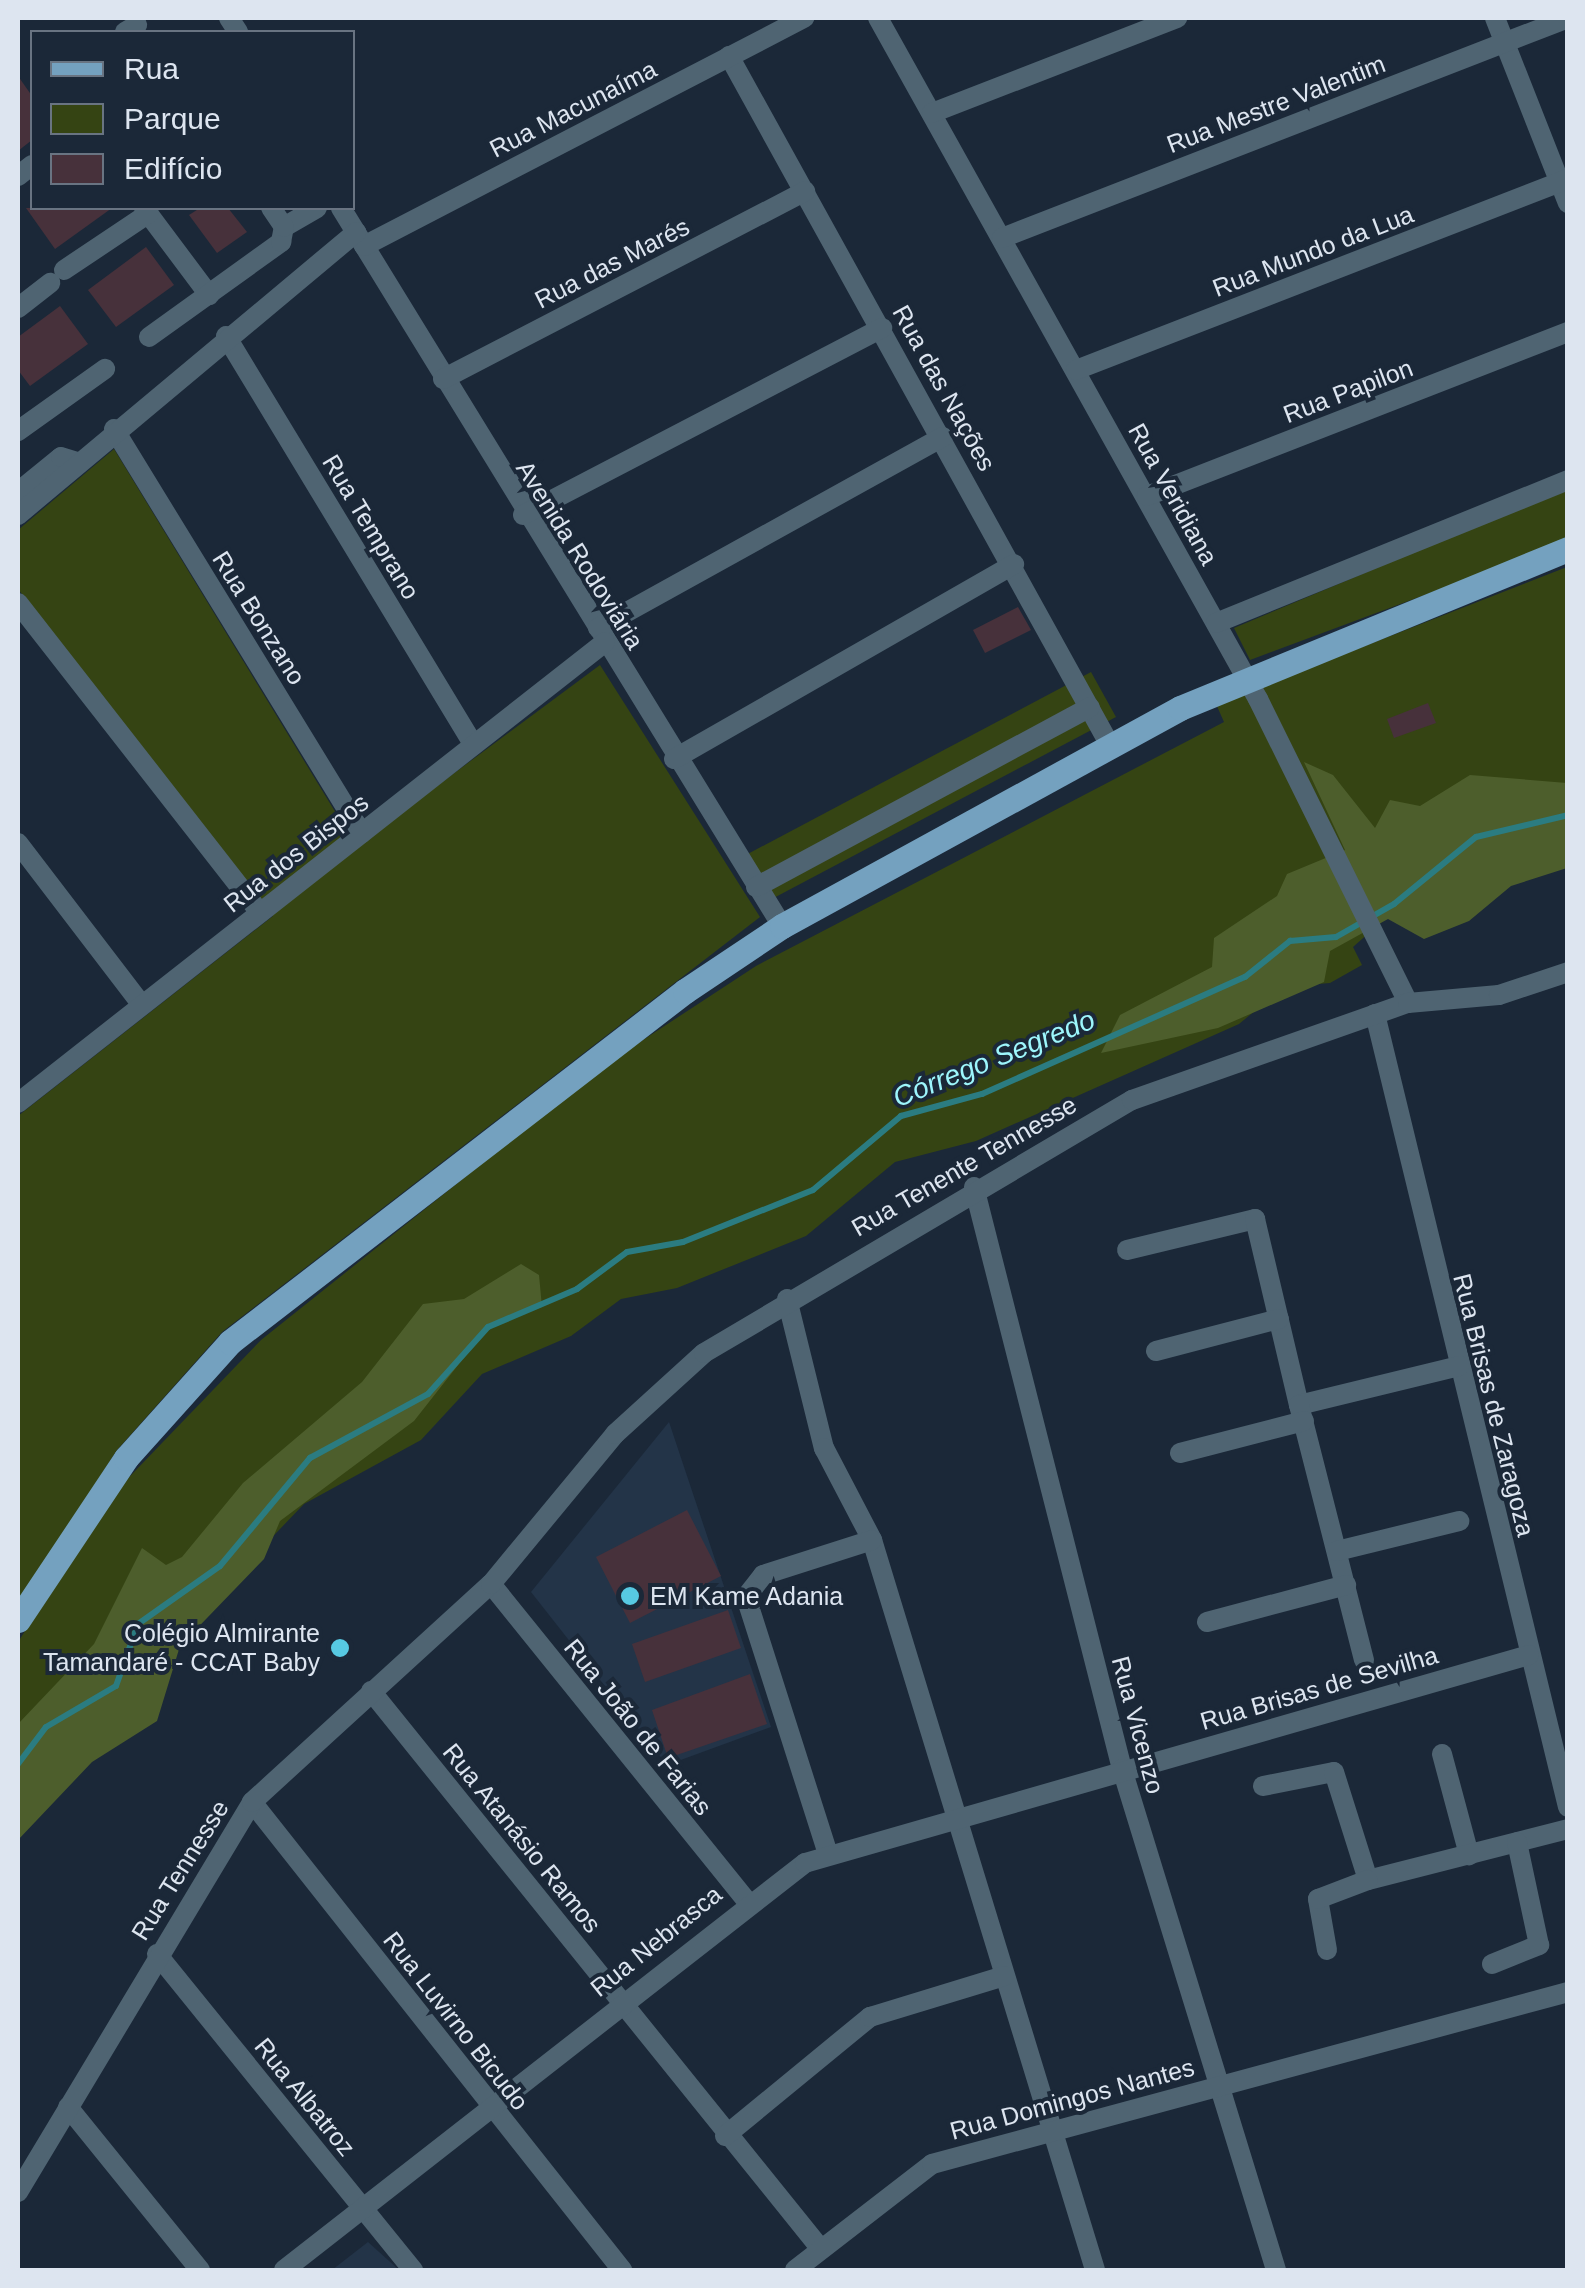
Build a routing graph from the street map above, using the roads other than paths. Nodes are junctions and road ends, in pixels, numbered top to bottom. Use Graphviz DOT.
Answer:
graph roads {
  1 [pos="804,18"];
  2 [pos="878,18"];
  3 [pos="1177,18"];
  4 [pos="1494,18"];
  5 [pos="1568,18"];
  6 [pos="1504,42"];
  7 [pos="729,56"];
  8 [pos="932,113"];
  9 [pos="1563,180"];
  10 [pos="805,192"];
  11 [pos="1568,203"];
  12 [pos="147,210"];
  13 [pos="272,210"];
  14 [pos="309,210"];
  15 [pos="343,210"];
  16 [pos="284,227"];
  17 [pos="1002,238"];
  18 [pos="360,239"];
  19 [pos="209,295"];
  20 [pos="18,308"];
  21 [pos="882,328"];
  22 [pos="1568,332"];
  23 [pos="226,336"];
  24 [pos="149,338"];
  25 [pos="105,368"];
  26 [pos="1076,370"];
  27 [pos="443,379"];
  28 [pos="114,429"];
  29 [pos="18,431"];
  30 [pos="943,437"];
  31 [pos="77,462"];
  32 [pos="1568,480"];
  33 [pos="18,492"];
  34 [pos="1146,496"];
  35 [pos="18,515"];
  36 [pos="523,515"];
  37 [pos="1568,548"];
  38 [pos="1014,564"];
  39 [pos="18,603"];
  40 [pos="1216,624"];
  41 [pos="601,635"];
  42 [pos="1245,677"];
  43 [pos="1090,707"];
  44 [pos="474,745"];
  45 [pos="1111,746"];
  46 [pos="674,759"];
  47 [pos="362,833"];
  48 [pos="18,843"];
  49 [pos="756,887"];
  50 [pos="260,913"];
  51 [pos="782,926"];
  52 [pos="1568,972"];
  53 [pos="1408,1003"];
  54 [pos="141,1004"];
  55 [pos="1375,1014"];
  56 [pos="21,1093"];
  57 [pos="974,1187"];
  58 [pos="1127,1250"];
  59 [pos="787,1299"];
  60 [pos="1278,1320"];
  61 [pos="1156,1351"];
  62 [pos="1459,1366"];
  63 [pos="1301,1413"];
  64 [pos="1180,1453"];
  65 [pos="1459,1521"];
  66 [pos="872,1540"];
  67 [pos="1337,1551"];
  68 [pos="491,1584"];
  69 [pos="1346,1585"];
  70 [pos="18,1620"];
  71 [pos="1207,1622"];
  72 [pos="1529,1655"];
  73 [pos="1364,1660"];
  74 [pos="371,1691"];
  75 [pos="1442,1754"];
  76 [pos="1122,1769"];
  77 [pos="1263,1786"];
  78 [pos="252,1802"];
  79 [pos="1568,1806"];
  80 [pos="957,1814"];
  81 [pos="1568,1830"];
  82 [pos="1517,1842"];
  83 [pos="828,1854"];
  84 [pos="1470,1854"];
  85 [pos="1368,1880"];
  86 [pos="746,1901"];
  87 [pos="1328,1950"];
  88 [pos="157,1954"];
  89 [pos="1492,1964"];
  90 [pos="1004,1976"];
  91 [pos="1568,1992"];
  92 [pos="621,2001"];
  93 [pos="1219,2084"];
  94 [pos="68,2106"];
  95 [pos="490,2106"];
  96 [pos="1052,2131"];
  97 [pos="725,2136"];
  98 [pos="18,2192"];
  99 [pos="362,2208"];
  100 [pos="821,2249"];
  101 [pos="200,2270"];
  102 [pos="284,2270"];
  103 [pos="413,2270"];
  104 [pos="622,2270"];
  105 [pos="795,2270"];
  106 [pos="1096,2270"];
  107 [pos="1276,2270"];
  1 -- 7 [label="street, Rua Macunaíma"];
  2 -- 8 [label="street, Rua Veridiana"];
  3 -- 8 [label="street"];
  4 -- 6 [label="street"];
  5 -- 6 [label="street, Rua Mestre Valentim"];
  6 -- 9 [label="street"];
  6 -- 17 [label="street, Rua Mestre Valentim"];
  7 -- 10 [label="street, Rua das Nações"];
  7 -- 18 [label="street, Rua Macunaíma"];
  8 -- 17 [label="street, Rua Veridiana"];
  9 -- 11 [label="street"];
  9 -- 26 [label="street, Rua Mundo da Lua"];
  10 -- 21 [label="street, Rua das Nações"];
  10 -- 27 [label="street, Rua das Marés"];
  12 -- 19 [label="street"];
  12 -- 20 [label="street"];
  13 -- 16 [label="street"];
  14 -- 16 [label="street"];
  15 -- 18 [label="street, Avenida Rodoviária"];
  16 -- 19 [label="street"];
  17 -- 26 [label="street, Rua Veridiana"];
  18 -- 23 [label="street, Rua Macunaíma"];
  18 -- 27 [label="street, Avenida Rodoviária"];
  19 -- 24 [label="street"];
  21 -- 30 [label="street, Rua das Nações"];
  21 -- 36 [label="street"];
  22 -- 34 [label="street, Rua Papilon"];
  23 -- 28 [label="street, Rua Macunaíma"];
  23 -- 44 [label="street, Rua Temprano"];
  25 -- 29 [label="street"];
  26 -- 34 [label="street, Rua Veridiana"];
  27 -- 36 [label="street, Avenida Rodoviária"];
  28 -- 31 [label="street, Rua Macunaíma"];
  28 -- 47 [label="street, Rua Bonzano"];
  30 -- 38 [label="street, Rua das Nações"];
  30 -- 41 [label="street, Rua dos Bispos"];
  31 -- 33 [label="street"];
  31 -- 35 [label="street, Rua Macunaíma"];
  32 -- 40 [label="street"];
  34 -- 40 [label="street, Rua Veridiana"];
  36 -- 41 [label="street, Avenida Rodoviária"];
  37 -- 42 [label="main road"];
  38 -- 43 [label="street, Rua das Nações"];
  38 -- 46 [label="street"];
  39 -- 50 [label="street"];
  40 -- 42 [label="street, Rua Veridiana"];
  41 -- 44 [label="street, Rua dos Bispos"];
  41 -- 46 [label="street, Avenida Rodoviária"];
  42 -- 45 [label="main road"];
  42 -- 53 [label="street, Rua Veridiana"];
  43 -- 45 [label="street, Rua das Nações"];
  43 -- 49 [label="street"];
  44 -- 47 [label="street, Rua dos Bispos"];
  45 -- 51 [label="main road"];
  46 -- 49 [label="street, Avenida Rodoviária"];
  47 -- 50 [label="street, Rua dos Bispos"];
  48 -- 54 [label="street"];
  49 -- 51 [label="street, Avenida Rodoviária"];
  50 -- 54 [label="street, Rua dos Bispos"];
  51 -- 70 [label="main road"];
  52 -- 53 [label="street, Rua Tenente Tennesse"];
  53 -- 55 [label="street, Rua Tenente Tennesse"];
  54 -- 56 [label="street, Rua dos Bispos"];
  55 -- 57 [label="street, Rua Tenente Tennesse"];
  55 -- 62 [label="street, Rua Brisas de Zaragoza"];
  57 -- 59 [label="street, Rua Tenente Tennesse"];
  57 -- 76 [label="street, Rua Vicenzo"];
  58 -- 60 [label="street"];
  59 -- 66 [label="street"];
  59 -- 68 [label="street, Rua Tenente Tennesse"];
  60 -- 61 [label="street"];
  60 -- 63 [label="street"];
  62 -- 63 [label="street"];
  62 -- 72 [label="street, Rua Brisas de Zaragoza"];
  63 -- 64 [label="street"];
  63 -- 67 [label="street"];
  65 -- 67 [label="street"];
  66 -- 80 [label="street"];
  66 -- 83 [label="street"];
  67 -- 69 [label="street"];
  68 -- 74 [label="street, Rua Tennesse"];
  68 -- 86 [label="street, Rua João de Farias"];
  69 -- 71 [label="street"];
  69 -- 73 [label="street"];
  72 -- 76 [label="street, Rua Brisas de Sevilha"];
  72 -- 79 [label="street, Rua Brisas de Zaragoza"];
  74 -- 78 [label="street, Rua Tennesse"];
  74 -- 92 [label="street, Rua Atanásio Ramos"];
  75 -- 84 [label="street"];
  76 -- 80 [label="street, Rua Nebrasca"];
  76 -- 93 [label="street, Rua Vicenzo"];
  77 -- 85 [label="street"];
  78 -- 88 [label="street, Rua Tennesse"];
  78 -- 95 [label="street, Rua Luvirno Bicudo"];
  80 -- 83 [label="street, Rua Nebrasca"];
  80 -- 90 [label="street"];
  81 -- 82 [label="street"];
  82 -- 84 [label="street"];
  82 -- 89 [label="street"];
  83 -- 86 [label="street, Rua Nebrasca"];
  84 -- 85 [label="street"];
  85 -- 87 [label="street"];
  86 -- 92 [label="street, Rua Nebrasca"];
  88 -- 94 [label="street, Rua Tennesse"];
  88 -- 99 [label="street, Rua Albatroz"];
  90 -- 96 [label="street"];
  90 -- 97 [label="street"];
  91 -- 93 [label="street, Rua Domingos Nantes"];
  92 -- 95 [label="street, Rua Nebrasca"];
  92 -- 97 [label="street, Rua Atanásio Ramos"];
  93 -- 96 [label="street, Rua Domingos Nantes"];
  93 -- 107 [label="street, Rua Vicenzo"];
  94 -- 98 [label="street, Rua Tennesse"];
  94 -- 101 [label="street"];
  95 -- 99 [label="street, Rua Nebrasca"];
  95 -- 104 [label="street, Rua Luvirno Bicudo"];
  96 -- 100 [label="street, Rua Domingos Nantes"];
  96 -- 106 [label="street"];
  97 -- 100 [label="street, Rua Atanásio Ramos"];
  99 -- 102 [label="street, Rua Nebrasca"];
  99 -- 103 [label="street, Rua Albatroz"];
  100 -- 105 [label="street, Rua Domingos Nantes"];
}
